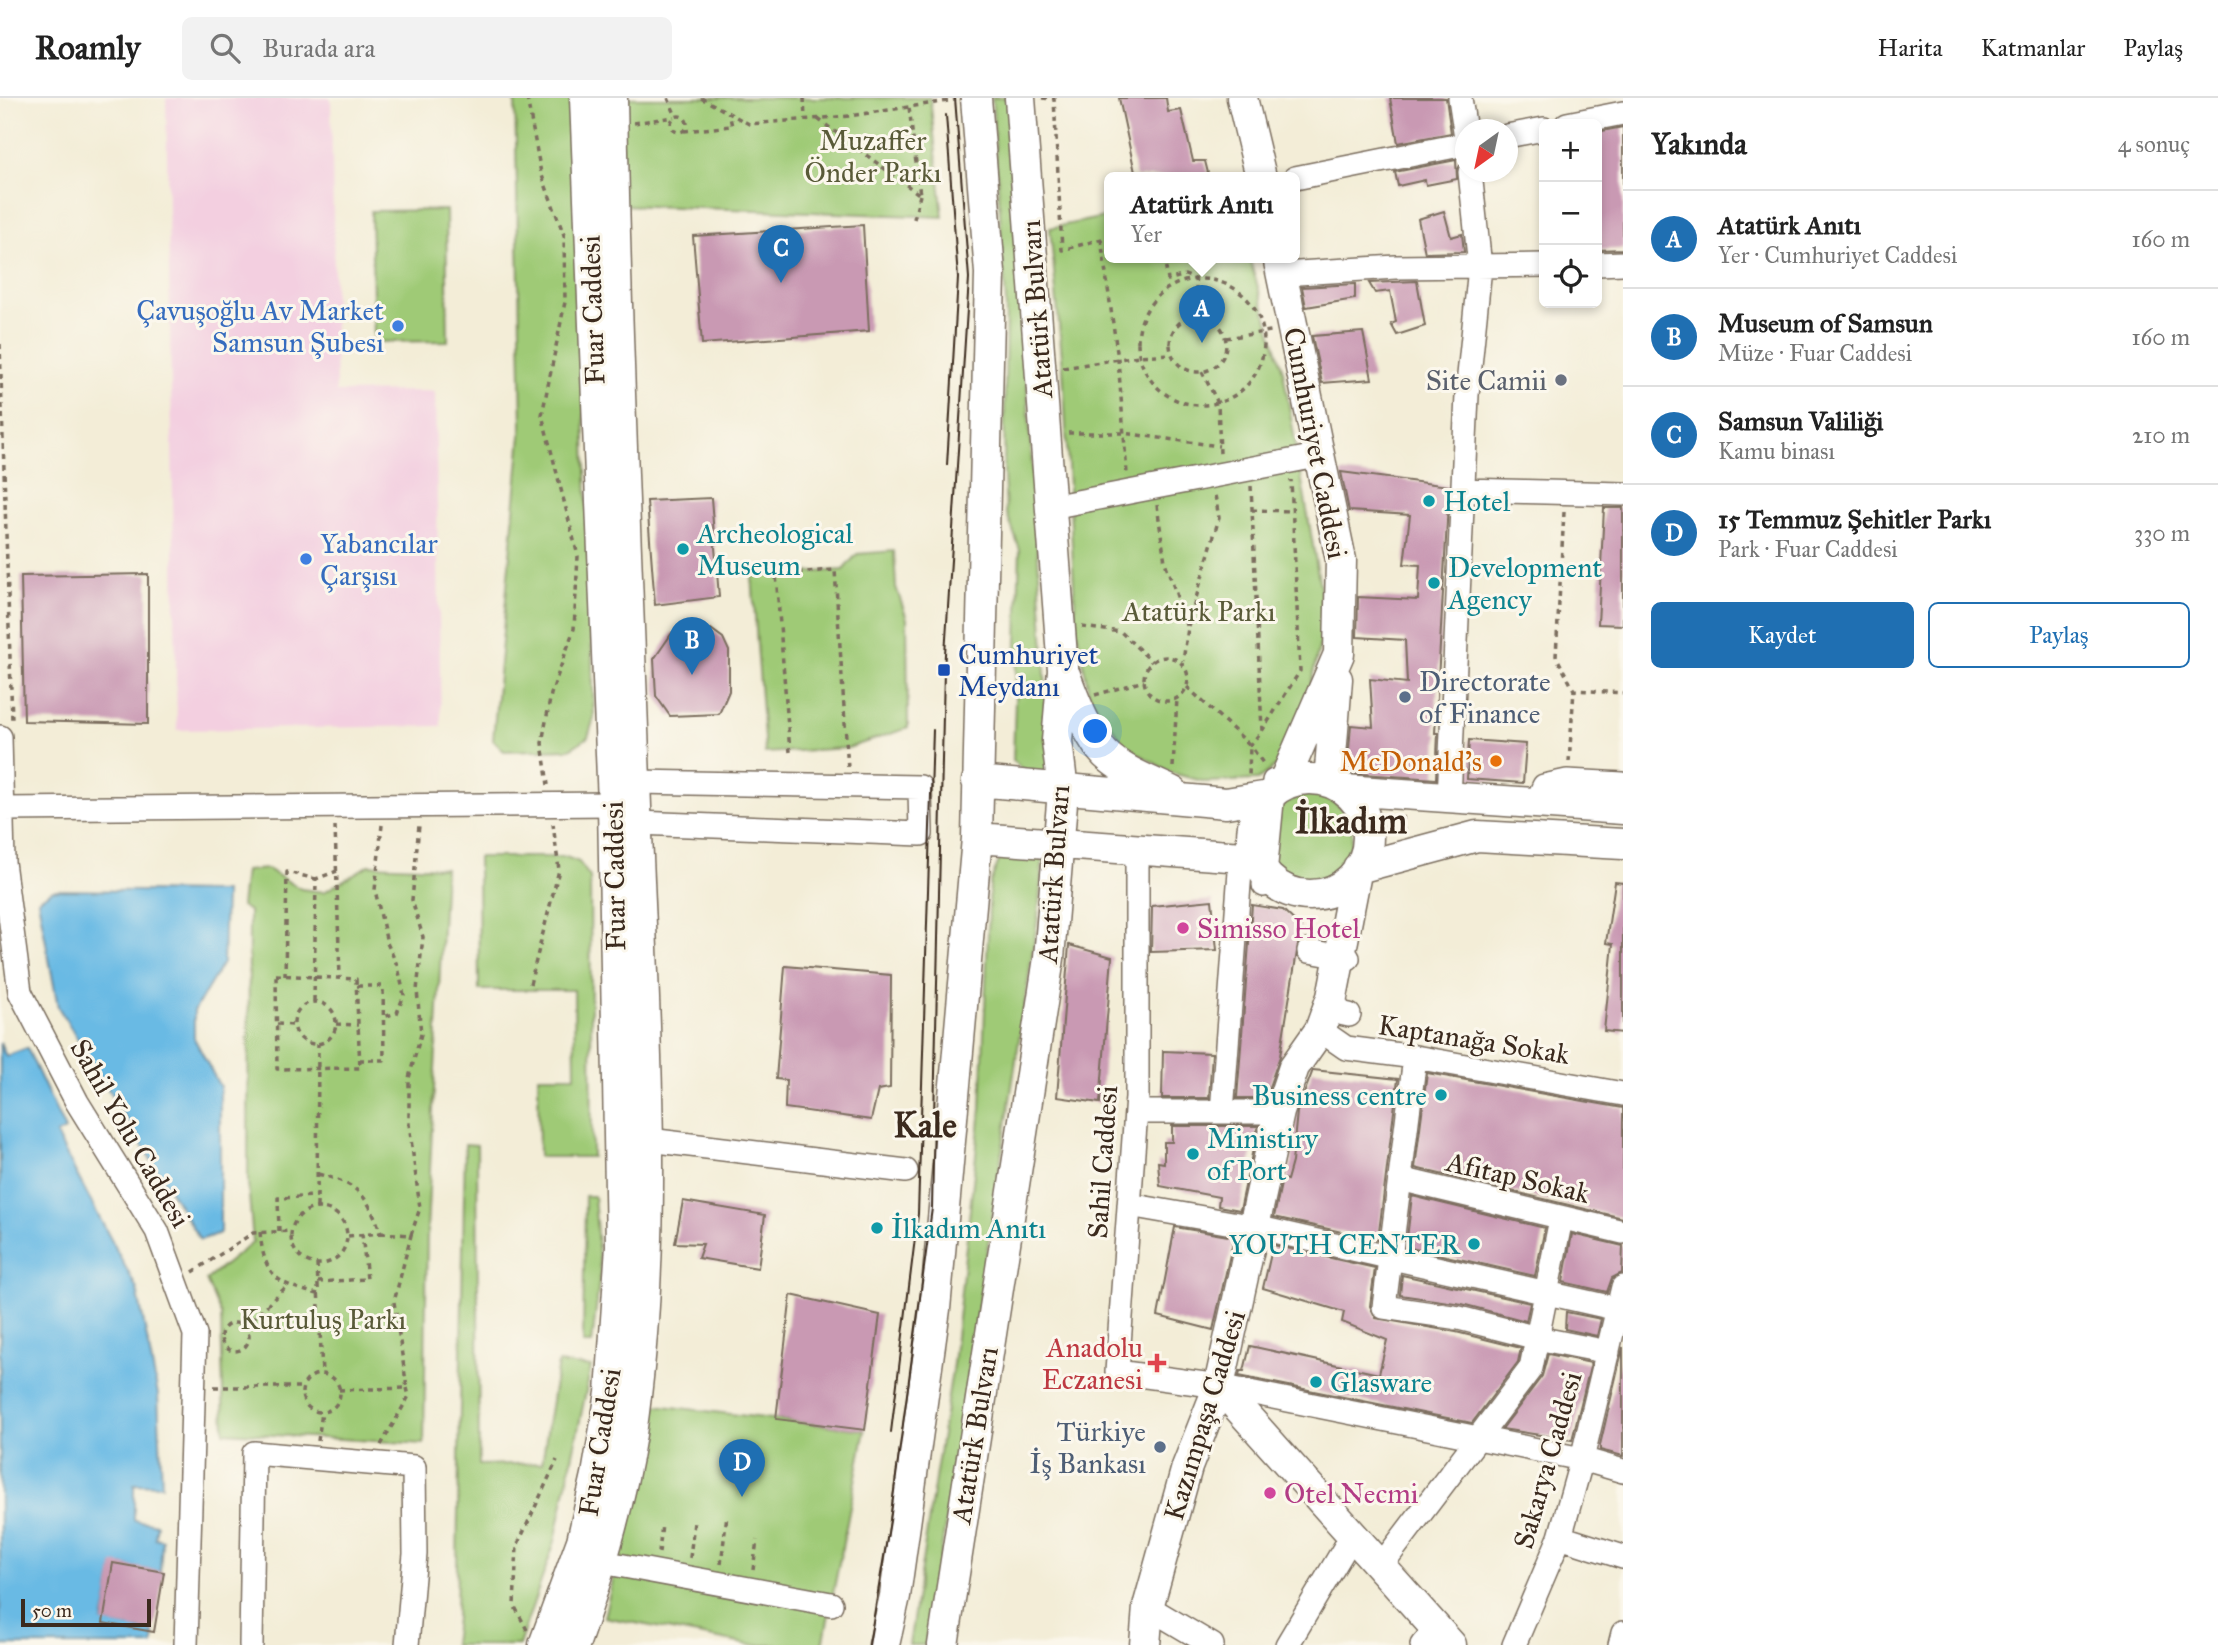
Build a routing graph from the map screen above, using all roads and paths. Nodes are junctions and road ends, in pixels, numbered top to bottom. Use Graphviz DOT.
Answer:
graph roads {
  1 [pos="527,98"];
  2 [pos="585,98"];
  3 [pos="668,98"];
  4 [pos="701,98"];
  5 [pos="804,98"];
  6 [pos="1020,98"];
  7 [pos="1041,98"];
  8 [pos="1242,98"];
  9 [pos="1460,98"];
  10 [pos="966,99"];
  11 [pos="909,107"];
  12 [pos="612,112"];
  13 [pos="729,113"];
  14 [pos="1623,113"];
  15 [pos="1593,114"];
  16 [pos="675,117"];
  17 [pos="816,118"];
  18 [pos="805,119"];
  19 [pos="1463,119"];
  20 [pos="1539,130"];
  21 [pos="684,131"];
  22 [pos="1518,134"];
  23 [pos="1455,147"];
  24 [pos="1260,172"];
  25 [pos="1300,177"];
  26 [pos="1472,182"];
  27 [pos="920,195"];
  28 [pos="914,219"];
  29 [pos="1104,238"];
  30 [pos="1101,239"];
  31 [pos="1104,260"];
  32 [pos="1104,263"];
  33 [pos="1165,263"];
  34 [pos="1623,263"];
  35 [pos="1602,264"];
  36 [pos="1539,265"];
  37 [pos="1280,266"];
  38 [pos="1480,267"];
  39 [pos="1195,279"];
  40 [pos="1199,316"];
  41 [pos="1294,330"];
  42 [pos="1263,332"];
  43 [pos="1226,338"];
  44 [pos="0,344"];
  45 [pos="1172,354"];
  46 [pos="1138,356"];
  47 [pos="1118,359"];
  48 [pos="1040,371"];
  49 [pos="1202,372"];
  50 [pos="1219,403"];
  51 [pos="1045,433"];
  52 [pos="1123,433"];
  53 [pos="1219,446"];
  54 [pos="1322,454"];
  55 [pos="1290,461"];
  56 [pos="1251,470"];
  57 [pos="1218,474"];
  58 [pos="1154,486"];
  59 [pos="1128,490"];
  60 [pos="1464,490"];
  61 [pos="1564,492"];
  62 [pos="1623,494"];
  63 [pos="1051,507"];
  64 [pos="1252,510"];
  65 [pos="1292,511"];
  66 [pos="1060,624"];
  67 [pos="1188,628"];
  68 [pos="1339,654"];
  69 [pos="1183,661"];
  70 [pos="1152,662"];
  71 [pos="1063,670"];
  72 [pos="1144,681"];
  73 [pos="1187,687"];
  74 [pos="1574,690"];
  75 [pos="1623,693"];
  76 [pos="1177,698"];
  77 [pos="1075,701"];
  78 [pos="6,730"];
  79 [pos="1262,731"];
  80 [pos="1250,745"];
  81 [pos="848,748"];
  82 [pos="790,752"];
  83 [pos="976,781"];
  84 [pos="1567,781"];
  85 [pos="636,782"];
  86 [pos="1623,784"];
  87 [pos="1337,786"];
  88 [pos="1063,791"];
  89 [pos="1269,791"];
  90 [pos="1180,795"];
  91 [pos="1449,799"];
  92 [pos="550,804"];
  93 [pos="612,804"];
  94 [pos="1536,804"];
  95 [pos="421,805"];
  96 [pos="334,806"];
  97 [pos="384,806"];
  98 [pos="4,809"];
  99 [pos="1623,809"];
  100 [pos="637,823"];
  101 [pos="976,838"];
  102 [pos="1060,843"];
  103 [pos="1623,844"];
  104 [pos="1137,852"];
  105 [pos="1257,869"];
  106 [pos="337,871"];
  107 [pos="1350,877"];
  108 [pos="316,879"];
  109 [pos="1330,955"];
  110 [pos="285,976"];
  111 [pos="316,977"];
  112 [pos="340,978"];
  113 [pos="530,984"];
  114 [pos="356,986"];
  115 [pos="314,1001"];
  116 [pos="383,1017"];
  117 [pos="277,1024"];
  118 [pos="294,1024"];
  119 [pos="336,1024"];
  120 [pos="358,1025"];
  121 [pos="1320,1030"];
  122 [pos="318,1044"];
  123 [pos="1415,1057"];
  124 [pos="359,1060"];
  125 [pos="318,1067"];
  126 [pos="1623,1094"];
  127 [pos="1136,1112"];
  128 [pos="1222,1112"];
  129 [pos="1279,1112"];
  130 [pos="649,1140"];
  131 [pos="906,1171"];
  132 [pos="317,1174"];
  133 [pos="1400,1179"];
  134 [pos="317,1196"];
  135 [pos="1129,1205"];
  136 [pos="317,1207"];
  137 [pos="1561,1219"];
  138 [pos="1255,1227"];
  139 [pos="279,1231"];
  140 [pos="291,1231"];
  141 [pos="260,1232"];
  142 [pos="1623,1232"];
  143 [pos="381,1233"];
  144 [pos="362,1234"];
  145 [pos="411,1235"];
  146 [pos="347,1236"];
  147 [pos="1391,1259"];
  148 [pos="317,1264"];
  149 [pos="190,1272"];
  150 [pos="318,1282"];
  151 [pos="286,1286"];
  152 [pos="319,1294"];
  153 [pos="1546,1295"];
  154 [pos="1620,1298"];
  155 [pos="245,1327"];
  156 [pos="1537,1338"];
  157 [pos="1608,1352"];
  158 [pos="322,1374"];
  159 [pos="1219,1386"];
  160 [pos="207,1387"];
  161 [pos="303,1387"];
  162 [pos="407,1388"];
  163 [pos="339,1390"];
  164 [pos="322,1412"];
  165 [pos="1478,1438"];
  166 [pos="318,1446"];
  167 [pos="379,1448"];
  168 [pos="557,1460"];
  169 [pos="1582,1460"];
  170 [pos="1623,1471"];
  171 [pos="727,1515"];
  172 [pos="694,1522"];
  173 [pos="662,1524"];
  174 [pos="1352,1536"];
  175 [pos="1560,1537"];
  176 [pos="757,1540"];
  177 [pos="1623,1557"];
  178 [pos="602,1562"];
  179 [pos="1380,1567"];
  180 [pos="657,1572"];
  181 [pos="687,1578"];
  182 [pos="719,1584"];
  183 [pos="751,1589"];
  184 [pos="831,1604"];
  185 [pos="1148,1607"];
  186 [pos="1623,1633"];
  187 [pos="1436,1640"];
  188 [pos="555,1642"];
  189 [pos="186,1645"];
  190 [pos="251,1645"];
  191 [pos="407,1645"];
  192 [pos="884,1645"];
  193 [pos="943,1645"];
  194 [pos="1145,1645"];
  195 [pos="1212,1645"];
  196 [pos="1287,1645"];
  197 [pos="1514,1645"];
  198 [pos="1620,1645"];
  1 -- 92 [label="path"];
  2 -- 93 [label="main road, Fuar Caddesi"];
  3 -- 16 [label="path"];
  4 -- 13 [label="path"];
  5 -- 18 [label="path"];
  6 -- 48 [label="main road, Atatürk Bulvarı"];
  7 -- 30 [label="path"];
  8 -- 24 [label="main road"];
  9 -- 19 [label="street"];
  10 -- 11 [label="path"];
  10 -- 83 [label="main road, Atatürk Bulvarı"];
  11 -- 17 [label="path"];
  11 -- 27 [label="path"];
  12 -- 16 [label="path"];
  12 -- 85 [label="main road, Fuar Caddesi"];
  13 -- 18 [label="path"];
  13 -- 21 [label="path"];
  14 -- 15 [label="street"];
  16 -- 21 [label="path"];
  16 -- 21 [label="path"];
  17 -- 18 [label="path"];
  17 -- 27 [label="path"];
  20 -- 22 [label="street"];
  23 -- 25 [label="street"];
  26 -- 38 [label="street"];
  27 -- 28 [label="path"];
  29 -- 30 [label="path"];
  30 -- 31 [label="path"];
  32 -- 47 [label="path"];
  33 -- 39 [label="path"];
  34 -- 35 [label="street"];
  36 -- 38 [label="street"];
  37 -- 38 [label="street"];
  37 -- 41 [label="main road, Cumhuriyet Caddesi"];
  38 -- 60 [label="street"];
  39 -- 40 [label="path"];
  39 -- 42 [label="path"];
  39 -- 46 [label="path"];
  40 -- 43 [label="path"];
  40 -- 45 [label="path"];
  41 -- 42 [label="path"];
  41 -- 54 [label="main road, Cumhuriyet Caddesi"];
  42 -- 43 [label="path"];
  42 -- 50 [label="path"];
  43 -- 49 [label="path"];
  44 -- 78 [label="path"];
  45 -- 46 [label="path"];
  45 -- 49 [label="path"];
  46 -- 47 [label="path"];
  46 -- 50 [label="path"];
  47 -- 48 [label="path"];
  47 -- 52 [label="path"];
  48 -- 51 [label="main road, Atatürk Bulvarı"];
  49 -- 50 [label="path"];
  50 -- 53 [label="path"];
  51 -- 52 [label="path"];
  51 -- 63 [label="main road, Atatürk Bulvarı"];
  52 -- 53 [label="path"];
  52 -- 59 [label="path"];
  53 -- 57 [label="path"];
  54 -- 55 [label="street"];
  54 -- 68 [label="main road, Cumhuriyet Caddesi"];
  55 -- 56 [label="street"];
  55 -- 65 [label="path"];
  56 -- 57 [label="street"];
  56 -- 64 [label="path"];
  57 -- 58 [label="street"];
  57 -- 67 [label="path"];
  58 -- 59 [label="street"];
  58 -- 67 [label="path"];
  59 -- 63 [label="street"];
  60 -- 61 [label="street"];
  60 -- 91 [label="street"];
  61 -- 62 [label="street"];
  61 -- 74 [label="path"];
  63 -- 66 [label="main road, Atatürk Bulvarı"];
  64 -- 65 [label="path"];
  64 -- 79 [label="path"];
  65 -- 79 [label="path"];
  66 -- 70 [label="path"];
  66 -- 71 [label="main road, Atatürk Bulvarı"];
  67 -- 69 [label="path"];
  68 -- 87 [label="main road"];
  68 -- 89 [label="main road, Cumhuriyet Caddesi"];
  69 -- 70 [label="path"];
  69 -- 73 [label="path"];
  70 -- 72 [label="path"];
  71 -- 77 [label="main road"];
  71 -- 88 [label="main road, Atatürk Bulvarı"];
  72 -- 76 [label="path"];
  72 -- 77 [label="path"];
  73 -- 76 [label="path"];
  73 -- 80 [label="path"];
  74 -- 75 [label="path"];
  74 -- 84 [label="path"];
  76 -- 90 [label="path"];
  77 -- 90 [label="main road"];
  78 -- 98 [label="street, Sahil Yolu Caddesi"];
  79 -- 80 [label="path"];
  80 -- 89 [label="path"];
  80 -- 89 [label="path"];
  81 -- 82 [label="path"];
  83 -- 88 [label="main road"];
  83 -- 101 [label="main road, Atatürk Bulvarı"];
  84 -- 86 [label="street"];
  84 -- 94 [label="street"];
  85 -- 100 [label="main road, Fuar Caddesi"];
  85 -- 100 [label="street"];
  87 -- 89 [label="main road"];
  87 -- 91 [label="main road"];
  87 -- 107 [label="main road"];
  88 -- 90 [label="main road"];
  88 -- 102 [label="main road, Atatürk Bulvarı"];
  89 -- 90 [label="main road"];
  89 -- 105 [label="main road"];
  91 -- 94 [label="main road"];
  92 -- 93 [label="street"];
  92 -- 95 [label="street"];
  92 -- 113 [label="path"];
  93 -- 188 [label="main road, Fuar Caddesi"];
  94 -- 99 [label="main road"];
  95 -- 97 [label="street"];
  95 -- 145 [label="path"];
  96 -- 97 [label="street"];
  96 -- 98 [label="street"];
  96 -- 106 [label="path"];
  97 -- 116 [label="path"];
  98 -- 189 [label="street, Sahil Yolu Caddesi"];
  100 -- 130 [label="main road, Fuar Caddesi"];
  101 -- 102 [label="main road"];
  101 -- 192 [label="main road, Atatürk Bulvarı"];
  102 -- 104 [label="main road"];
  102 -- 193 [label="main road, Atatürk Bulvarı"];
  103 -- 107 [label="main road"];
  104 -- 105 [label="main road"];
  104 -- 127 [label="street, Sahil Caddesi"];
  105 -- 107 [label="main road"];
  105 -- 128 [label="street"];
  106 -- 108 [label="path"];
  106 -- 112 [label="path"];
  107 -- 109 [label="main road, Kazımpaşa Caddesi"];
  108 -- 110 [label="path"];
  108 -- 111 [label="path"];
  109 -- 121 [label="main road, Kazımpaşa Caddesi"];
  109 -- 121 [label="main road, Kazımpaşa Caddesi"];
  110 -- 111 [label="path"];
  110 -- 117 [label="path"];
  111 -- 112 [label="path"];
  111 -- 115 [label="path"];
  112 -- 114 [label="path"];
  114 -- 116 [label="path"];
  114 -- 120 [label="path"];
  115 -- 118 [label="path"];
  115 -- 119 [label="path"];
  116 -- 124 [label="path"];
  117 -- 118 [label="path"];
  117 -- 125 [label="path"];
  118 -- 122 [label="path"];
  119 -- 120 [label="path"];
  119 -- 122 [label="path"];
  120 -- 124 [label="path"];
  121 -- 123 [label="street, Kaptanağa Sokak"];
  121 -- 129 [label="main road, Kazımpaşa Caddesi"];
  122 -- 125 [label="path"];
  123 -- 126 [label="street, Kaptanağa Sokak"];
  123 -- 133 [label="street"];
  124 -- 125 [label="path"];
  125 -- 132 [label="path"];
  127 -- 128 [label="street"];
  127 -- 135 [label="street, Sahil Caddesi"];
  128 -- 129 [label="street"];
  129 -- 138 [label="main road, Kazımpaşa Caddesi"];
  130 -- 131 [label="street"];
  130 -- 178 [label="main road, Fuar Caddesi"];
  132 -- 134 [label="path"];
  132 -- 143 [label="path"];
  133 -- 137 [label="street, Afitap Sokak"];
  133 -- 147 [label="street"];
  134 -- 136 [label="path"];
  134 -- 139 [label="path"];
  135 -- 138 [label="street"];
  135 -- 159 [label="street, Sahil Caddesi"];
  136 -- 140 [label="path"];
  136 -- 146 [label="path"];
  137 -- 142 [label="street, Afitap Sokak"];
  137 -- 153 [label="street"];
  138 -- 147 [label="street"];
  138 -- 159 [label="main road, Kazımpaşa Caddesi"];
  139 -- 140 [label="path"];
  139 -- 141 [label="path"];
  140 -- 148 [label="path"];
  141 -- 149 [label="path"];
  141 -- 151 [label="path"];
  143 -- 144 [label="path"];
  143 -- 145 [label="path"];
  144 -- 146 [label="path"];
  144 -- 150 [label="path"];
  145 -- 162 [label="path"];
  146 -- 148 [label="path"];
  147 -- 153 [label="street"];
  147 -- 156 [label="street"];
  148 -- 150 [label="path"];
  150 -- 152 [label="path"];
  151 -- 152 [label="path"];
  151 -- 155 [label="path"];
  152 -- 158 [label="path"];
  153 -- 154 [label="street"];
  153 -- 156 [label="street"];
  154 -- 157 [label="street, Sakarya Caddesi"];
  155 -- 155 [label="path"];
  156 -- 157 [label="street"];
  156 -- 165 [label="street"];
  157 -- 169 [label="street, Sakarya Caddesi"];
  158 -- 161 [label="path"];
  158 -- 163 [label="path"];
  159 -- 165 [label="street"];
  159 -- 174 [label="main road"];
  159 -- 185 [label="main road, Kazımpaşa Caddesi"];
  160 -- 161 [label="path"];
  161 -- 164 [label="path"];
  162 -- 163 [label="path"];
  162 -- 167 [label="path"];
  163 -- 164 [label="path"];
  164 -- 166 [label="path"];
  165 -- 169 [label="street"];
  165 -- 179 [label="street"];
  168 -- 188 [label="path"];
  169 -- 170 [label="street"];
  169 -- 175 [label="street, Sakarya Caddesi"];
  171 -- 182 [label="path"];
  172 -- 181 [label="path"];
  173 -- 180 [label="path"];
  174 -- 179 [label="main road"];
  174 -- 196 [label="street"];
  175 -- 177 [label="street"];
  175 -- 197 [label="street, Sakarya Caddesi"];
  176 -- 183 [label="path"];
  178 -- 180 [label="street"];
  178 -- 188 [label="main road, Fuar Caddesi"];
  179 -- 187 [label="main road"];
  180 -- 181 [label="street"];
  181 -- 182 [label="street"];
  182 -- 183 [label="street"];
  183 -- 184 [label="street"];
  185 -- 194 [label="main road, Kazımpaşa Caddesi"];
  185 -- 195 [label="street"];
  186 -- 198 [label="street"];
  190 -- 191 [label="street"];
}
